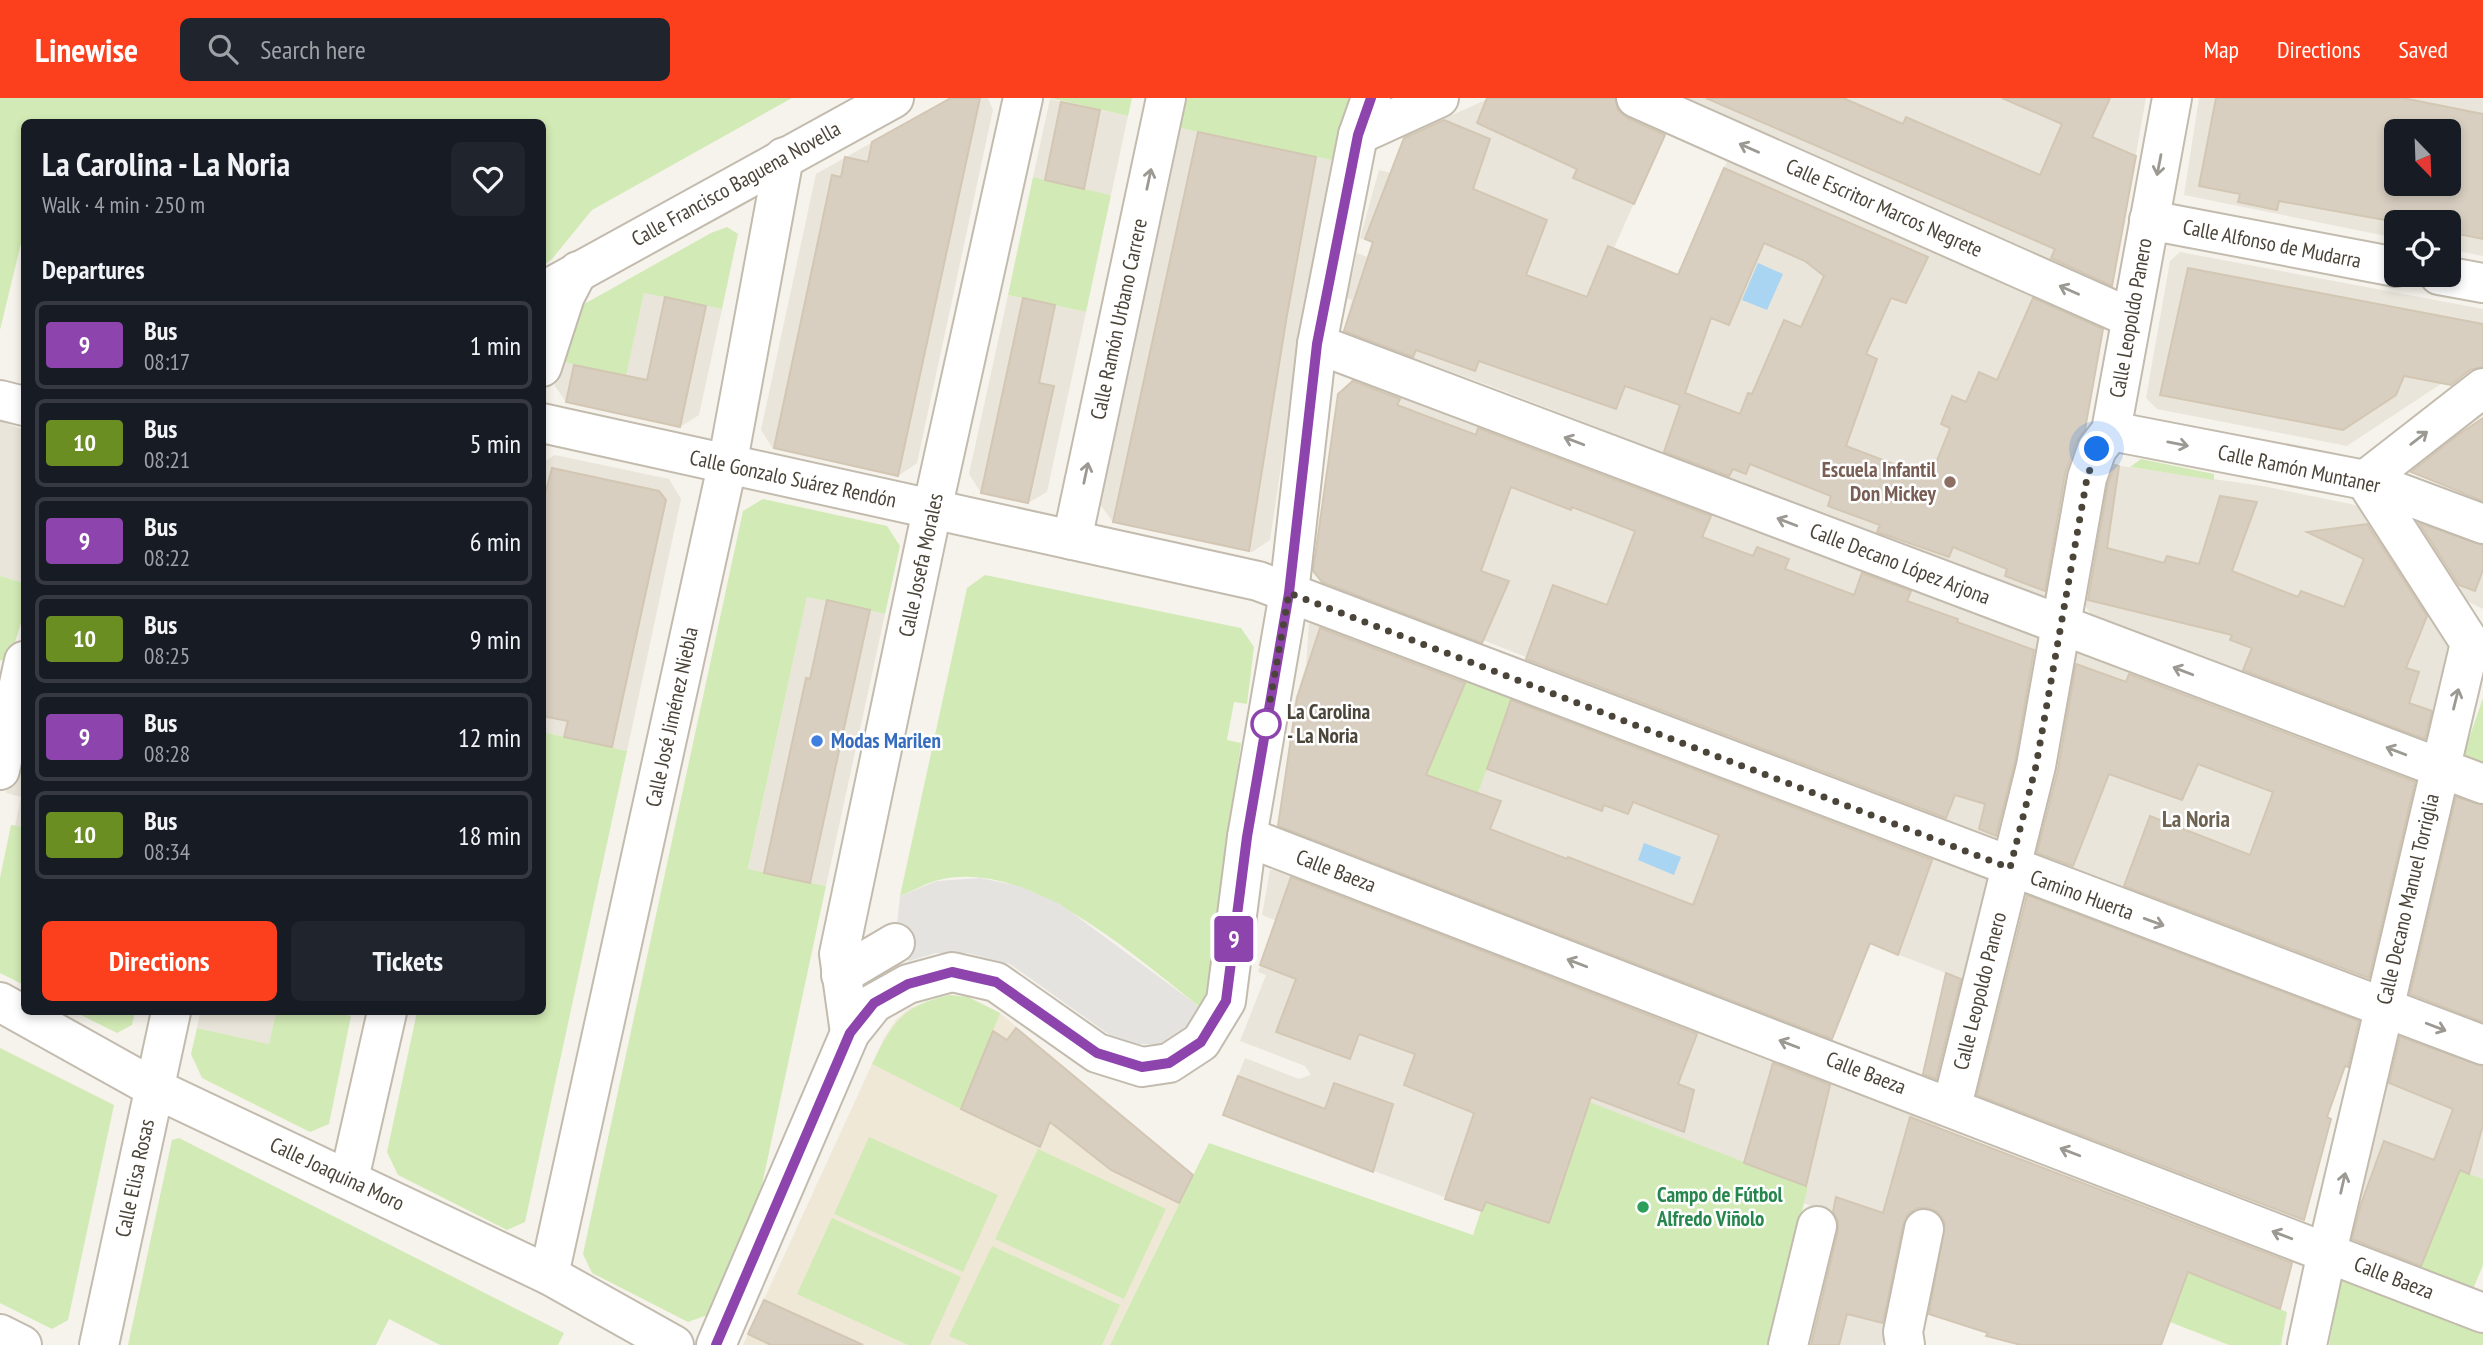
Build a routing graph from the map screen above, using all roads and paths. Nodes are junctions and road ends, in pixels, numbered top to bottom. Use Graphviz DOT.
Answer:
graph roads {
  1 [pos="894,98"];
  2 [pos="1023,98"];
  3 [pos="1166,98"];
  4 [pos="1371,98"];
  5 [pos="1439,98"];
  6 [pos="1636,98"];
  7 [pos="2172,98"];
  8 [pos="1358,135"];
  9 [pos="784,157"];
  10 [pos="2149,220"];
  11 [pos="2384,265"];
  12 [pos="578,271"];
  13 [pos="2461,279"];
  14 [pos="2483,283"];
  15 [pos="546,290"];
  16 [pos="2131,318"];
  17 [pos="1317,344"];
  18 [pos="546,355"];
  19 [pos="2483,388"];
  20 [pos="0,400"];
  21 [pos="21,405"];
  22 [pos="546,424"];
  23 [pos="2111,431"];
  24 [pos="727,466"];
  25 [pos="2365,480"];
  26 [pos="932,510"];
  27 [pos="2483,524"];
  28 [pos="1072,540"];
  29 [pos="1289,593"];
  30 [pos="2060,625"];
  31 [pos="21,675"];
  32 [pos="2439,767"];
  33 [pos="0,770"];
  34 [pos="2483,784"];
  35 [pos="1247,837"];
  36 [pos="2010,868"];
  37 [pos="895,943"];
  38 [pos="841,975"];
  39 [pos="0,1002"];
  40 [pos="2383,1007"];
  41 [pos="21,1014"];
  42 [pos="23,1015"];
  43 [pos="170,1015"];
  44 [pos="386,1015"];
  45 [pos="850,1033"];
  46 [pos="2483,1045"];
  47 [pos="154,1088"];
  48 [pos="1952,1106"];
  49 [pos="349,1179"];
  50 [pos="1817,1226"];
  51 [pos="1924,1229"];
  52 [pos="2326,1252"];
  53 [pos="549,1275"];
  54 [pos="2483,1313"];
  55 [pos="0,1335"];
  56 [pos="22,1345"];
  57 [pos="99,1345"];
  58 [pos="674,1345"];
  59 [pos="716,1345"];
  60 [pos="1788,1345"];
  61 [pos="1905,1345"];
  62 [pos="2308,1345"];
  1 -- 9 [label="street, Calle Francisco Baguena Novella"];
  2 -- 26 [label="street, Calle Josefa Morales"];
  28 -- 3 [label="street, Calle Ramón Urbano Carrere, one-way"];
  4 -- 8 [label="street"];
  5 -- 8 [label="street"];
  16 -- 6 [label="street, Calle Escritor Marcos Negrete, one-way"];
  7 -- 10 [label="street, Calle Leopoldo Panero, one-way"];
  8 -- 17 [label="street"];
  9 -- 12 [label="street, Calle Francisco Baguena Novella"];
  9 -- 24 [label="street, Calle José Jiménez Niebla"];
  10 -- 11 [label="street, Calle Alfonso de Mudarra"];
  10 -- 16 [label="street, Calle Leopoldo Panero"];
  12 -- 15 [label="street, Calle Francisco Baguena Novella"];
  12 -- 18 [label="street"];
  13 -- 14 [label="street"];
  16 -- 23 [label="street, Calle Leopoldo Panero"];
  17 -- 29 [label="street"];
  30 -- 17 [label="street, Calle Decano López Arjona, one-way"];
  25 -- 19 [label="street, one-way"];
  20 -- 21 [label="street"];
  22 -- 24 [label="street, Calle Gonzalo Suárez Rendón"];
  23 -- 25 [label="street, Calle Ramón Muntaner, one-way"];
  23 -- 30 [label="street, Calle Leopoldo Panero"];
  24 -- 26 [label="street, Calle Gonzalo Suárez Rendón"];
  24 -- 53 [label="street, Calle José Jiménez Niebla"];
  25 -- 27 [label="street, Calle Ramón Muntaner"];
  32 -- 25 [label="street, Calle Decano Manuel Torriglia, one-way"];
  26 -- 28 [label="street, Calle Gonzalo Suárez Rendón"];
  26 -- 38 [label="street, Calle Josefa Morales"];
  28 -- 29 [label="street, Calle Gonzalo Suárez Rendón"];
  29 -- 35 [label="street"];
  29 -- 36 [label="street, Camino Huerta"];
  32 -- 30 [label="street, Calle Decano López Arjona, one-way"];
  30 -- 36 [label="street, Calle Leopoldo Panero"];
  31 -- 33 [label="street"];
  32 -- 34 [label="street, Calle Decano López Arjona"];
  32 -- 40 [label="street, Calle Decano Manuel Torriglia"];
  35 -- 45 [label="street"];
  48 -- 35 [label="street, Calle Baeza, one-way"];
  36 -- 40 [label="street, Camino Huerta, one-way"];
  36 -- 48 [label="street, Calle Leopoldo Panero"];
  37 -- 38 [label="street"];
  38 -- 45 [label="street, Calle Josefa Morales"];
  39 -- 41 [label="street, Calle Joaquina Moro"];
  40 -- 46 [label="street, Camino Huerta, one-way"];
  52 -- 40 [label="street, Calle Decano Manuel Torriglia, one-way"];
  42 -- 47 [label="street, Calle Joaquina Moro"];
  43 -- 47 [label="street, Calle Elisa Rosas"];
  44 -- 49 [label="street"];
  45 -- 59 [label="street"];
  47 -- 49 [label="street, Calle Joaquina Moro"];
  47 -- 57 [label="street, Calle Elisa Rosas"];
  52 -- 48 [label="street, Calle Baeza, one-way"];
  49 -- 53 [label="street, Calle Joaquina Moro"];
  50 -- 60 [label="street"];
  51 -- 61 [label="street"];
  52 -- 54 [label="street, Calle Baeza"];
  52 -- 62 [label="street, Calle Decano Manuel Torriglia"];
  53 -- 58 [label="street, Calle Joaquina Moro"];
  55 -- 56 [label="street"];
}
